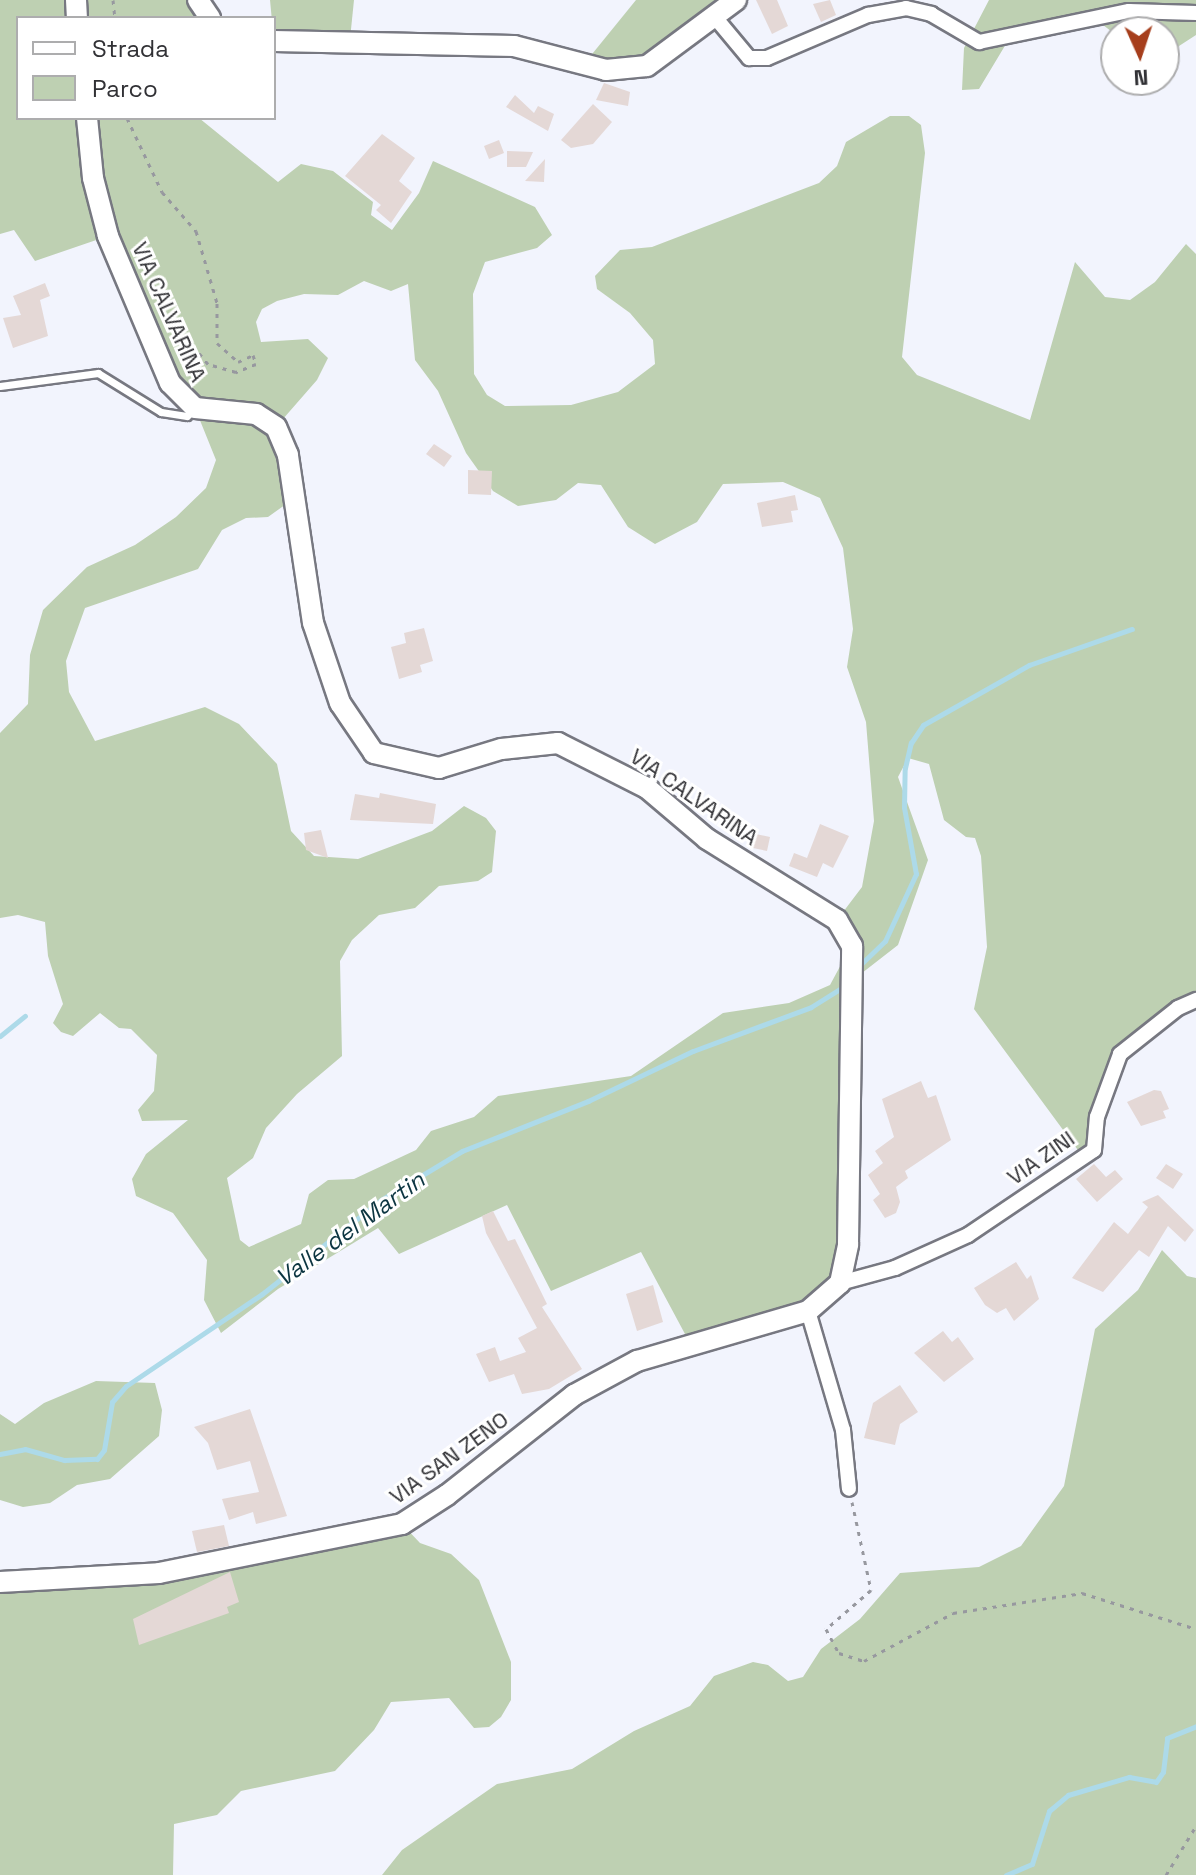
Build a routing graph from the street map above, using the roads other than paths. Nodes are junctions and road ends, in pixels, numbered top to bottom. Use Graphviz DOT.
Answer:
graph roads {
  1 [pos="736,0"];
  2 [pos="1196,13"];
  3 [pos="714,16"];
  4 [pos="276,41"];
  5 [pos="87,120"];
  6 [pos="0,386"];
  7 [pos="195,408"];
  8 [pos="1196,1000"];
  9 [pos="840,1283"];
  10 [pos="808,1311"];
  11 [pos="849,1489"];
  12 [pos="0,1582"];
  1 -- 3 [label="street"];
  2 -- 3 [label="street"];
  3 -- 4 [label="street"];
  5 -- 7 [label="street, VIA CALVARINA"];
  6 -- 7 [label="lane"];
  7 -- 9 [label="street, VIA CALVARINA"];
  8 -- 9 [label="street, VIA ZINI"];
  9 -- 10 [label="street"];
  10 -- 11 [label="street"];
  10 -- 12 [label="street, VIA SAN ZENO"];
}
